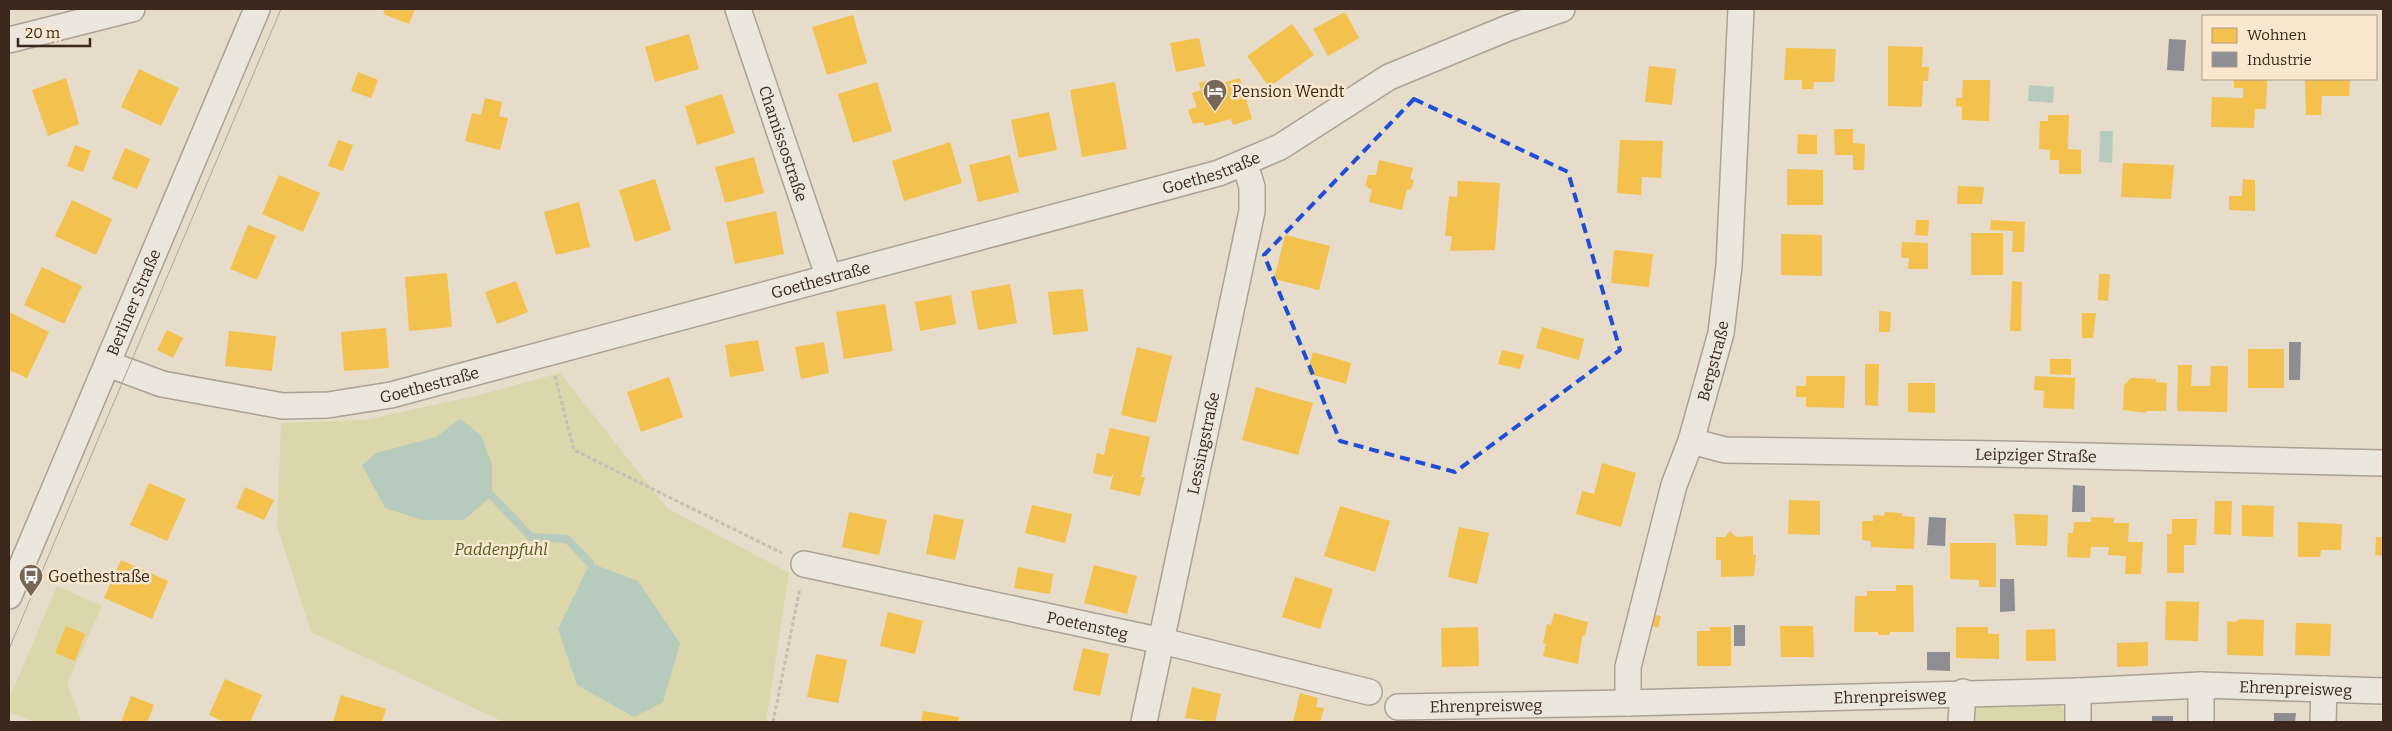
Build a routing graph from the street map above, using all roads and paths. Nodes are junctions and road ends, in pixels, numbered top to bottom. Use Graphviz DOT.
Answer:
graph roads {
  1 [pos="132,9"];
  2 [pos="257,9"];
  3 [pos="738,9"];
  4 [pos="1562,9"];
  5 [pos="1741,9"];
  6 [pos="9,40"];
  7 [pos="1245,164"];
  8 [pos="829,278"];
  9 [pos="549,353"];
  10 [pos="108,364"];
  11 [pos="1691,441"];
  12 [pos="2383,463"];
  13 [pos="804,564"];
  14 [pos="9,596"];
  15 [pos="1162,641"];
  16 [pos="2201,685"];
  17 [pos="2324,689"];
  18 [pos="2078,690"];
  19 [pos="2383,691"];
  20 [pos="1369,692"];
  21 [pos="1963,692"];
  22 [pos="1628,703"];
  23 [pos="1398,707"];
  24 [pos="773,722"];
  25 [pos="1144,722"];
  26 [pos="1962,722"];
  27 [pos="2078,722"];
  28 [pos="2201,722"];
  29 [pos="2323,722"];
  1 -- 6 [label="street"];
  2 -- 10 [label="street, Berliner Straße"];
  3 -- 8 [label="street, Chamissostraße"];
  4 -- 7 [label="street, Goethestraße"];
  5 -- 11 [label="street, Bergstraße"];
  7 -- 8 [label="street, Goethestraße"];
  7 -- 15 [label="street, Lessingstraße"];
  8 -- 9 [label="street, Goethestraße"];
  9 -- 10 [label="street, Goethestraße"];
  9 -- 13 [label="path"];
  10 -- 14 [label="street, Berliner Straße"];
  11 -- 12 [label="street, Leipziger Straße"];
  11 -- 22 [label="street, Bergstraße"];
  13 -- 15 [label="street, Poetensteg"];
  13 -- 24 [label="path"];
  15 -- 20 [label="street, Poetensteg"];
  15 -- 25 [label="street, Lessingstraße"];
  16 -- 17 [label="street, Ehrenpreisweg"];
  16 -- 18 [label="street, Ehrenpreisweg"];
  16 -- 28 [label="street"];
  17 -- 19 [label="street, Ehrenpreisweg"];
  17 -- 29 [label="street"];
  18 -- 21 [label="street, Ehrenpreisweg"];
  18 -- 27 [label="street"];
  21 -- 22 [label="street, Ehrenpreisweg"];
  21 -- 26 [label="street"];
  22 -- 23 [label="street, Ehrenpreisweg"];
}
